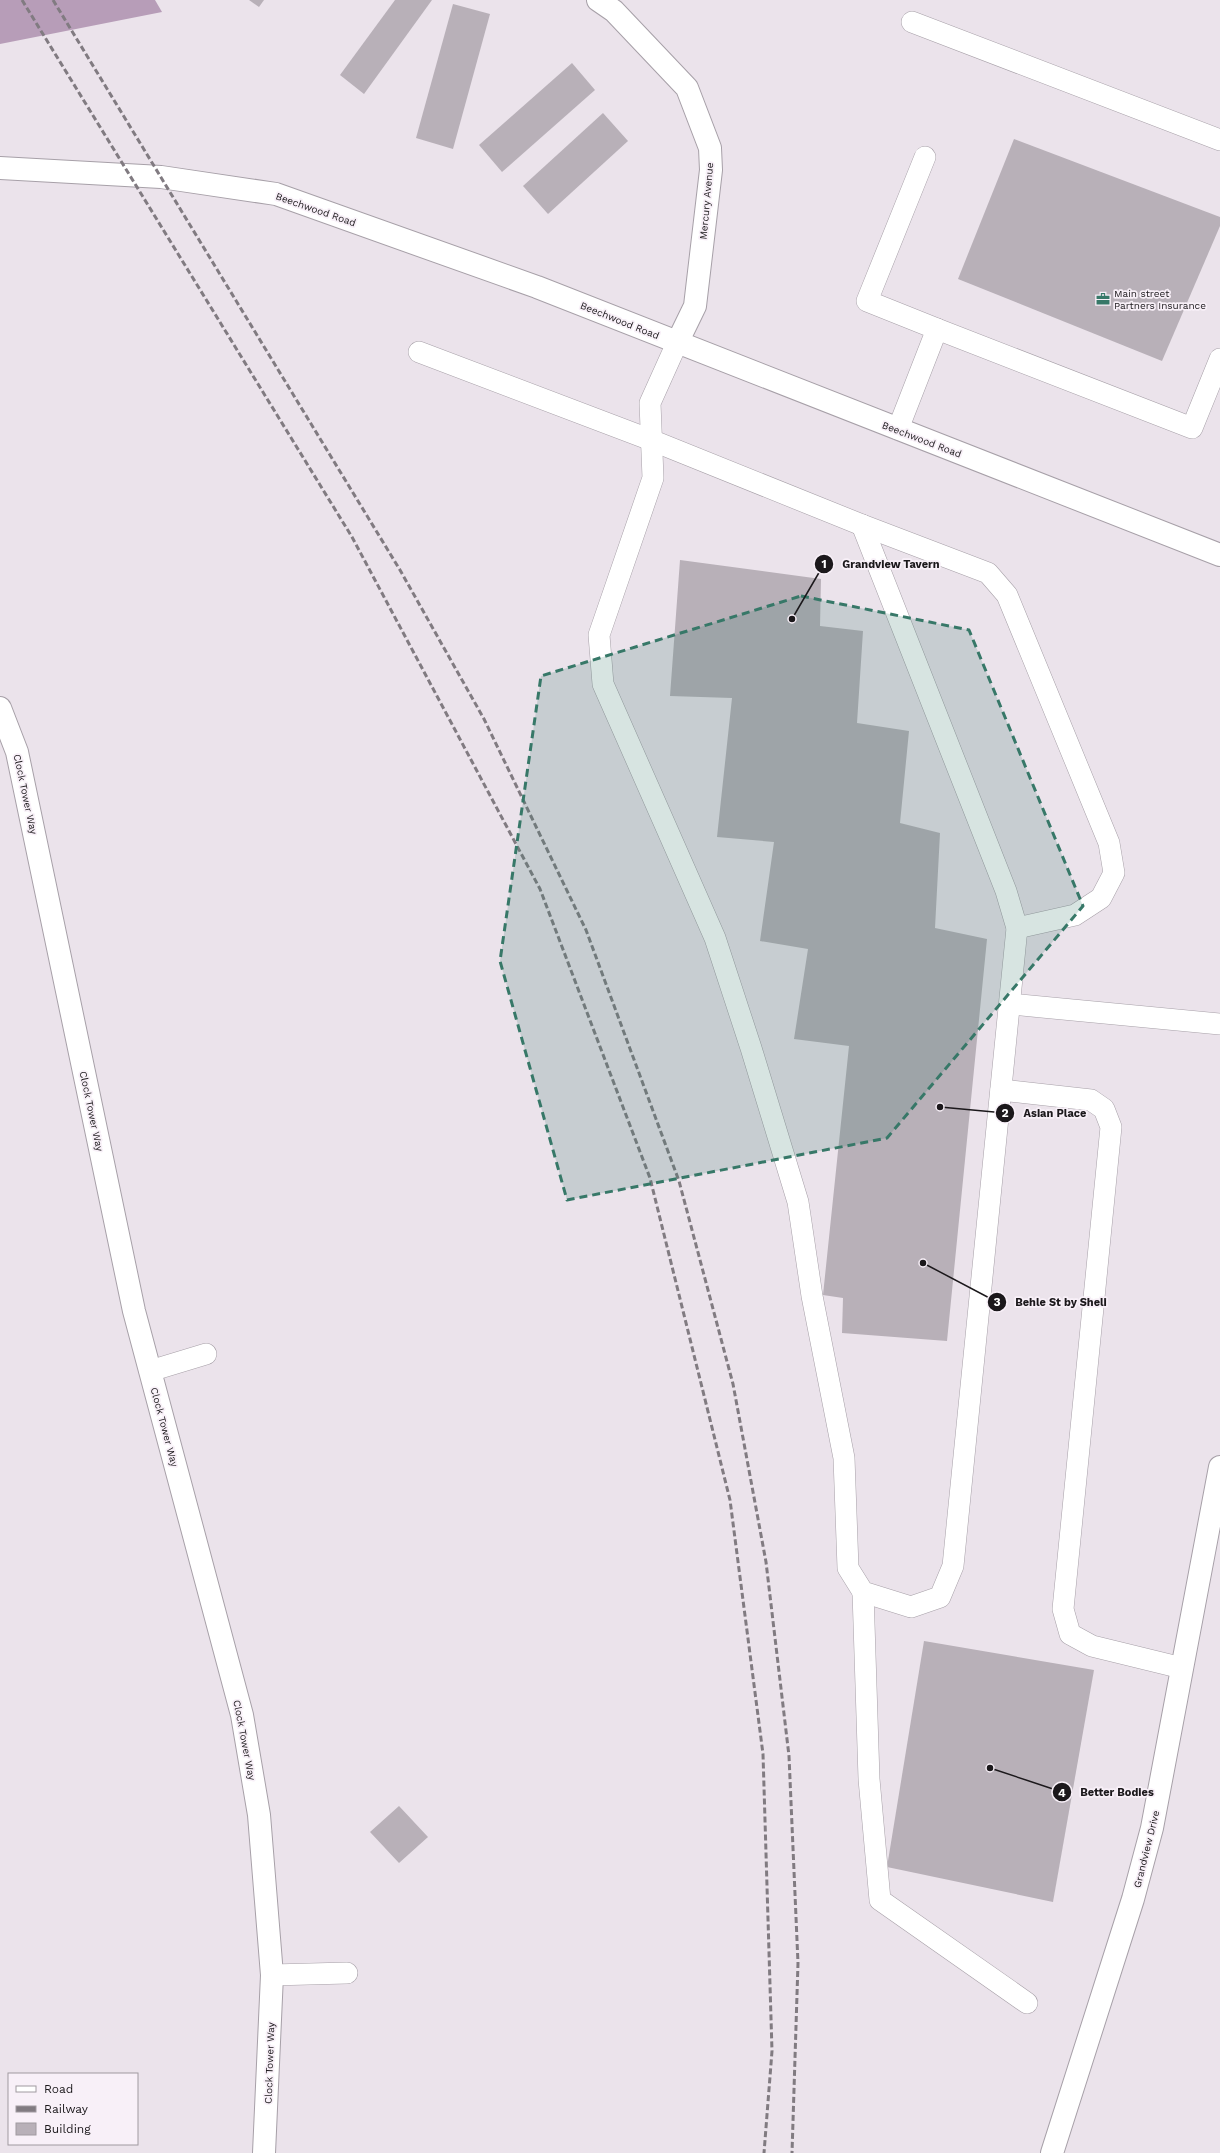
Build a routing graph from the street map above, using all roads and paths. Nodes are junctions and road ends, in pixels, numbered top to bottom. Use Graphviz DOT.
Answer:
graph roads {
  1 [pos="598,0"];
  2 [pos="912,22"];
  3 [pos="1220,140"];
  4 [pos="925,157"];
  5 [pos="0,168"];
  6 [pos="937,329"];
  7 [pos="677,343"];
  8 [pos="419,352"];
  9 [pos="1220,359"];
  10 [pos="898,429"];
  11 [pos="652,440"];
  12 [pos="862,525"];
  13 [pos="1220,555"];
  14 [pos="0,708"];
  15 [pos="1017,928"];
  16 [pos="1010,1004"];
  17 [pos="1220,1024"];
  18 [pos="1001,1090"];
  19 [pos="206,1354"];
  20 [pos="150,1370"];
  21 [pos="1220,1467"];
  22 [pos="862,1592"];
  23 [pos="1182,1668"];
  24 [pos="347,1973"];
  25 [pos="272,1975"];
  26 [pos="1027,2003"];
  27 [pos="264,2153"];
  28 [pos="1052,2153"];
  1 -- 7 [label="street, Mercury Avenue"];
  2 -- 3 [label="lane"];
  4 -- 6 [label="lane"];
  5 -- 7 [label="street, Beechwood Road"];
  6 -- 9 [label="lane"];
  6 -- 10 [label="lane"];
  7 -- 10 [label="street, Beechwood Road"];
  7 -- 11 [label="lane"];
  8 -- 11 [label="lane"];
  10 -- 13 [label="street, Beechwood Road"];
  11 -- 12 [label="lane"];
  11 -- 22 [label="lane"];
  12 -- 15 [label="lane"];
  12 -- 15 [label="lane"];
  14 -- 20 [label="street, Clock Tower Way"];
  15 -- 16 [label="lane"];
  16 -- 17 [label="lane"];
  16 -- 18 [label="lane"];
  18 -- 22 [label="lane"];
  18 -- 23 [label="lane"];
  19 -- 20 [label="lane"];
  20 -- 25 [label="street, Clock Tower Way"];
  21 -- 23 [label="street, Grandview Drive"];
  22 -- 26 [label="lane"];
  23 -- 28 [label="street, Grandview Drive"];
  24 -- 25 [label="lane"];
  25 -- 27 [label="street, Clock Tower Way"];
}
